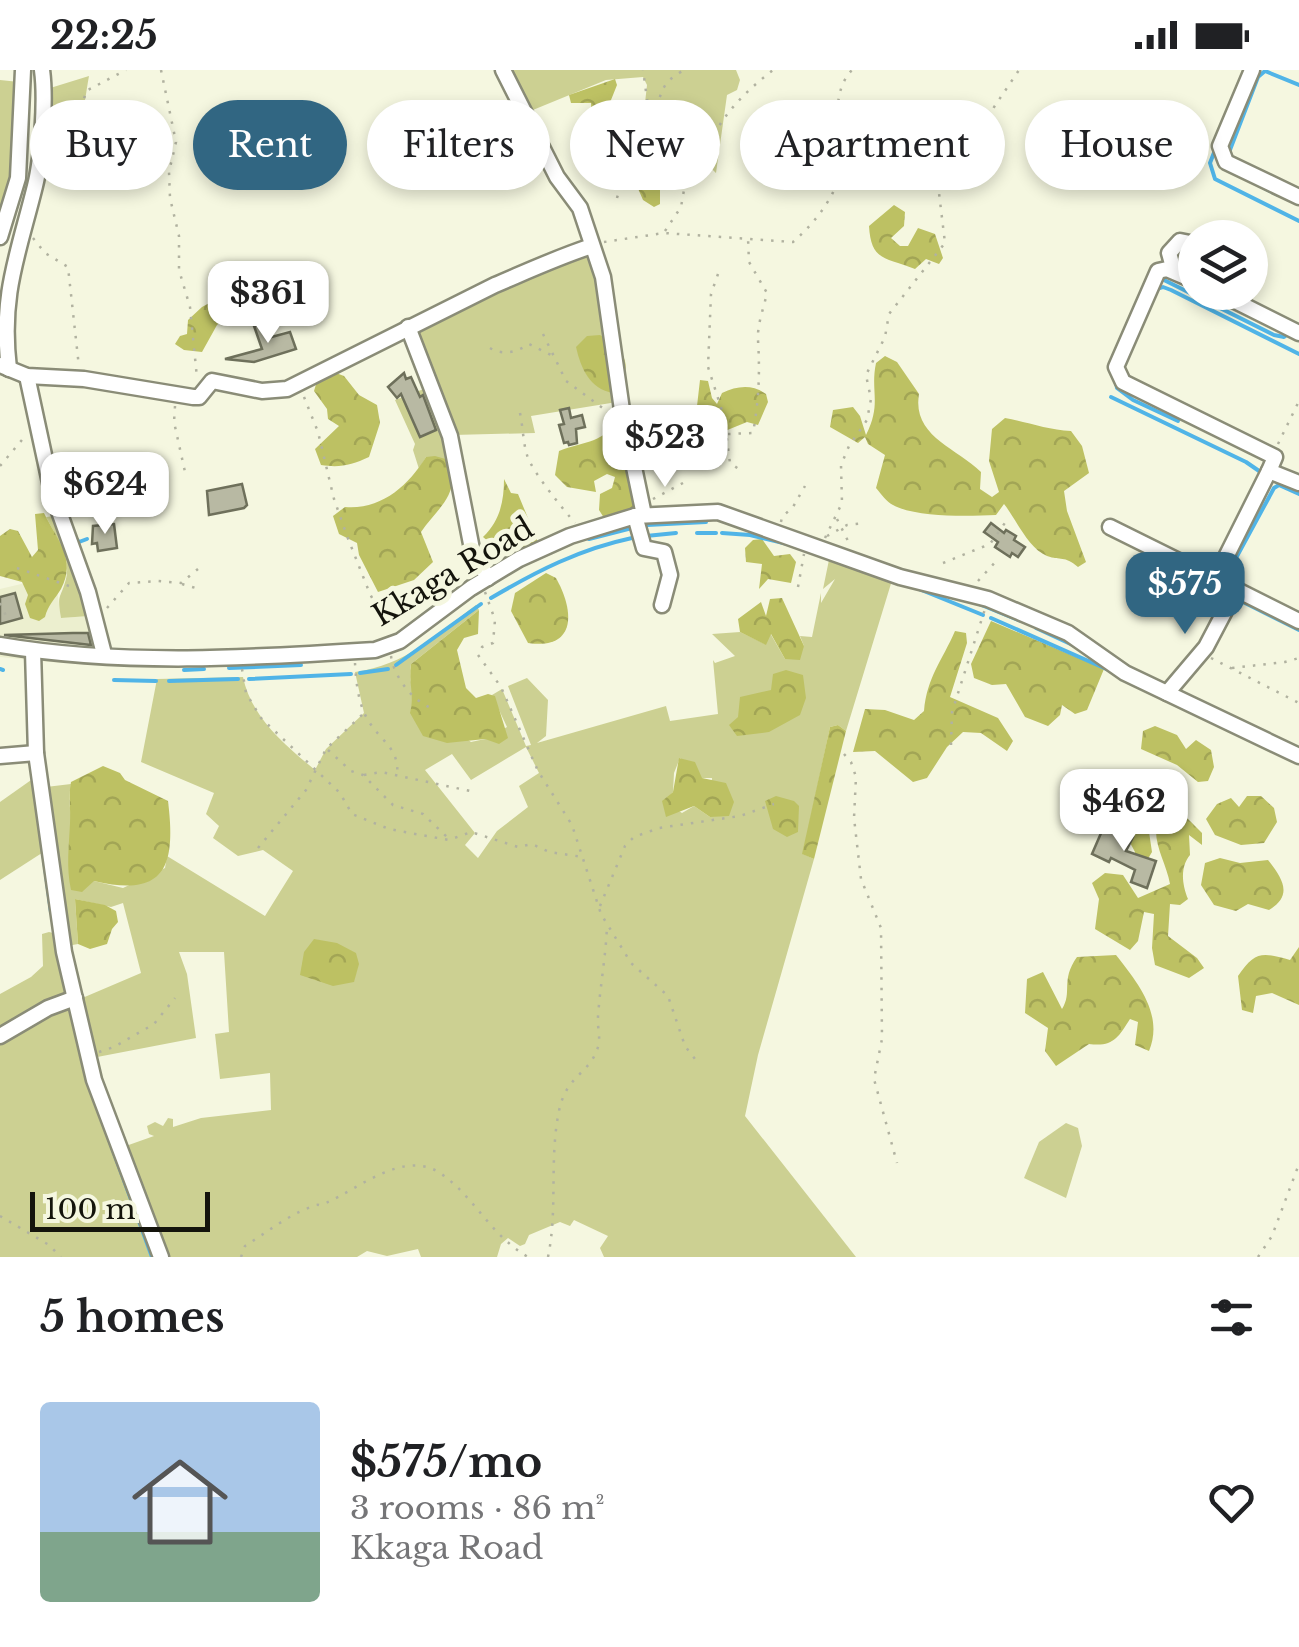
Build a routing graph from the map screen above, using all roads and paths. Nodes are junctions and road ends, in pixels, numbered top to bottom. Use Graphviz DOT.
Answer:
graph roads {
  1 [pos="23,70"];
  2 [pos="42,70"];
  3 [pos="126,70"];
  4 [pos="162,70"];
  5 [pos="503,70"];
  6 [pos="643,70"];
  7 [pos="684,70"];
  8 [pos="773,70"];
  9 [pos="852,70"];
  10 [pos="1019,70"];
  11 [pos="1252,70"];
  12 [pos="41,100"];
  13 [pos="84,100"];
  14 [pos="647,100"];
  15 [pos="659,100"];
  16 [pos="839,100"];
  17 [pos="999,100"];
  18 [pos="720,122"];
  19 [pos="34,190"];
  20 [pos="619,190"];
  21 [pos="682,190"];
  22 [pos="832,190"];
  23 [pos="940,190"];
  24 [pos="1299,197"];
  25 [pos="616,198"];
  26 [pos="24,218"];
  27 [pos="664,232"];
  28 [pos="0,237"];
  29 [pos="748,238"];
  30 [pos="1178,243"];
  31 [pos="592,246"];
  32 [pos="1174,271"];
  33 [pos="1178,273"];
  34 [pos="718,274"];
  35 [pos="1256,310"];
  36 [pos="408,327"];
  37 [pos="1295,328"];
  38 [pos="542,334"];
  39 [pos="490,348"];
  40 [pos="553,356"];
  41 [pos="5,367"];
  42 [pos="27,376"];
  43 [pos="84,379"];
  44 [pos="296,383"];
  45 [pos="176,394"];
  46 [pos="199,397"];
  47 [pos="1299,401"];
  48 [pos="520,413"];
  49 [pos="38,422"];
  50 [pos="728,434"];
  51 [pos="617,462"];
  52 [pos="1272,463"];
  53 [pos="0,466"];
  54 [pos="186,472"];
  55 [pos="742,472"];
  56 [pos="683,483"];
  57 [pos="1299,483"];
  58 [pos="805,486"];
  59 [pos="640,513"];
  60 [pos="836,518"];
  61 [pos="1007,520"];
  62 [pos="866,523"];
  63 [pos="1110,527"];
  64 [pos="842,528"];
  65 [pos="582,532"];
  66 [pos="781,534"];
  67 [pos="817,543"];
  68 [pos="999,558"];
  69 [pos="943,563"];
  70 [pos="869,564"];
  71 [pos="17,568"];
  72 [pos="198,569"];
  73 [pos="485,580"];
  74 [pos="978,582"];
  75 [pos="1221,582"];
  76 [pos="181,583"];
  77 [pos="798,588"];
  78 [pos="199,589"];
  79 [pos="988,598"];
  80 [pos="90,599"];
  81 [pos="0,603"];
  82 [pos="662,605"];
  83 [pos="95,619"];
  84 [pos="8,620"];
  85 [pos="1299,621"];
  86 [pos="392,644"];
  87 [pos="0,645"];
  88 [pos="33,651"];
  89 [pos="354,651"];
  90 [pos="1200,653"];
  91 [pos="104,654"];
  92 [pos="242,658"];
  93 [pos="1299,658"];
  94 [pos="1229,668"];
  95 [pos="1167,693"];
  96 [pos="1299,703"];
  97 [pos="431,708"];
  98 [pos="364,713"];
  99 [pos="951,744"];
  100 [pos="326,749"];
  101 [pos="36,753"];
  102 [pos="844,754"];
  103 [pos="0,756"];
  104 [pos="1299,756"];
  105 [pos="316,770"];
  106 [pos="398,775"];
  107 [pos="363,776"];
  108 [pos="470,792"];
  109 [pos="774,804"];
  110 [pos="449,840"];
  111 [pos="258,848"];
  112 [pos="583,857"];
  113 [pos="600,908"];
  114 [pos="607,924"];
  115 [pos="75,998"];
  116 [pos="175,998"];
  117 [pos="0,1036"];
  118 [pos="88,1056"];
  119 [pos="695,1059"];
  120 [pos="897,1163"];
  121 [pos="1299,1164"];
  122 [pos="0,1216"];
  123 [pos="61,1257"];
  124 [pos="160,1257"];
  125 [pos="241,1257"];
  126 [pos="528,1257"];
  127 [pos="548,1257"];
  128 [pos="1258,1257"];
  1 -- 28 [label="street"];
  2 -- 12 [label="street"];
  3 -- 13 [label="path"];
  4 -- 46 [label="path"];
  5 -- 31 [label="street"];
  6 -- 14 [label="path"];
  7 -- 15 [label="path"];
  8 -- 18 [label="path"];
  9 -- 16 [label="path"];
  10 -- 17 [label="path"];
  11 -- 24 [label="street"];
  19 -- 26 [label="street"];
  20 -- 25 [label="path"];
  21 -- 27 [label="path"];
  22 -- 29 [label="path"];
  23 -- 60 [label="path"];
  26 -- 41 [label="street"];
  26 -- 43 [label="path"];
  27 -- 29 [label="path"];
  27 -- 31 [label="path"];
  29 -- 50 [label="path"];
  30 -- 32 [label="street"];
  31 -- 36 [label="street"];
  31 -- 59 [label="street"];
  32 -- 33 [label="street"];
  32 -- 52 [label="street"];
  34 -- 50 [label="path"];
  35 -- 37 [label="street"];
  36 -- 44 [label="street"];
  36 -- 73 [label="street"];
  38 -- 40 [label="path"];
  39 -- 40 [label="path"];
  40 -- 51 [label="path"];
  41 -- 42 [label="street"];
  42 -- 43 [label="street"];
  42 -- 49 [label="street"];
  43 -- 45 [label="street"];
  44 -- 46 [label="street"];
  44 -- 86 [label="path"];
  45 -- 46 [label="street"];
  45 -- 54 [label="path"];
  47 -- 52 [label="path"];
  48 -- 65 [label="path"];
  49 -- 53 [label="path"];
  49 -- 80 [label="street"];
  50 -- 55 [label="path"];
  52 -- 57 [label="street"];
  52 -- 75 [label="street"];
  56 -- 59 [label="path"];
  58 -- 66 [label="path"];
  59 -- 65 [label="street, Kkaga Road"];
  59 -- 66 [label="street, Kkaga Road"];
  59 -- 82 [label="street"];
  60 -- 64 [label="path"];
  60 -- 67 [label="path"];
  61 -- 69 [label="path"];
  62 -- 64 [label="path"];
  63 -- 75 [label="street"];
  64 -- 67 [label="path"];
  64 -- 70 [label="path"];
  65 -- 73 [label="street, Kkaga Road"];
  66 -- 67 [label="street, Kkaga Road"];
  67 -- 70 [label="street, Kkaga Road"];
  67 -- 77 [label="path"];
  68 -- 74 [label="path"];
  70 -- 79 [label="street, Kkaga Road"];
  71 -- 80 [label="path"];
  72 -- 76 [label="path"];
  73 -- 86 [label="street, Kkaga Road"];
  73 -- 112 [label="path"];
  75 -- 85 [label="street"];
  75 -- 90 [label="street"];
  76 -- 78 [label="path"];
  76 -- 83 [label="path"];
  79 -- 95 [label="street, Kkaga Road"];
  79 -- 99 [label="path"];
  80 -- 83 [label="street"];
  81 -- 84 [label="path"];
  83 -- 91 [label="street"];
  86 -- 89 [label="street, Kkaga Road"];
  86 -- 97 [label="path"];
  87 -- 88 [label="street, Kkaga Road"];
  88 -- 91 [label="street, Kkaga Road"];
  88 -- 101 [label="street"];
  89 -- 92 [label="street, Kkaga Road"];
  89 -- 98 [label="path"];
  90 -- 94 [label="path"];
  90 -- 95 [label="street"];
  91 -- 92 [label="street, Kkaga Road"];
  92 -- 105 [label="path"];
  93 -- 94 [label="path"];
  94 -- 96 [label="path"];
  95 -- 104 [label="street, Kkaga Road"];
  98 -- 100 [label="path"];
  98 -- 106 [label="path"];
  100 -- 105 [label="path"];
  100 -- 107 [label="path"];
  101 -- 103 [label="street"];
  101 -- 115 [label="street"];
  102 -- 120 [label="path"];
  105 -- 110 [label="path"];
  105 -- 111 [label="path"];
  106 -- 107 [label="path"];
  106 -- 108 [label="path"];
  107 -- 110 [label="path"];
  109 -- 113 [label="path"];
  110 -- 112 [label="path"];
  112 -- 113 [label="path"];
  113 -- 114 [label="path"];
  114 -- 119 [label="path"];
  114 -- 127 [label="path"];
  115 -- 117 [label="street"];
  115 -- 118 [label="street"];
  116 -- 118 [label="path"];
  118 -- 124 [label="street"];
  121 -- 128 [label="path"];
  122 -- 123 [label="path"];
  125 -- 126 [label="path"];
}
